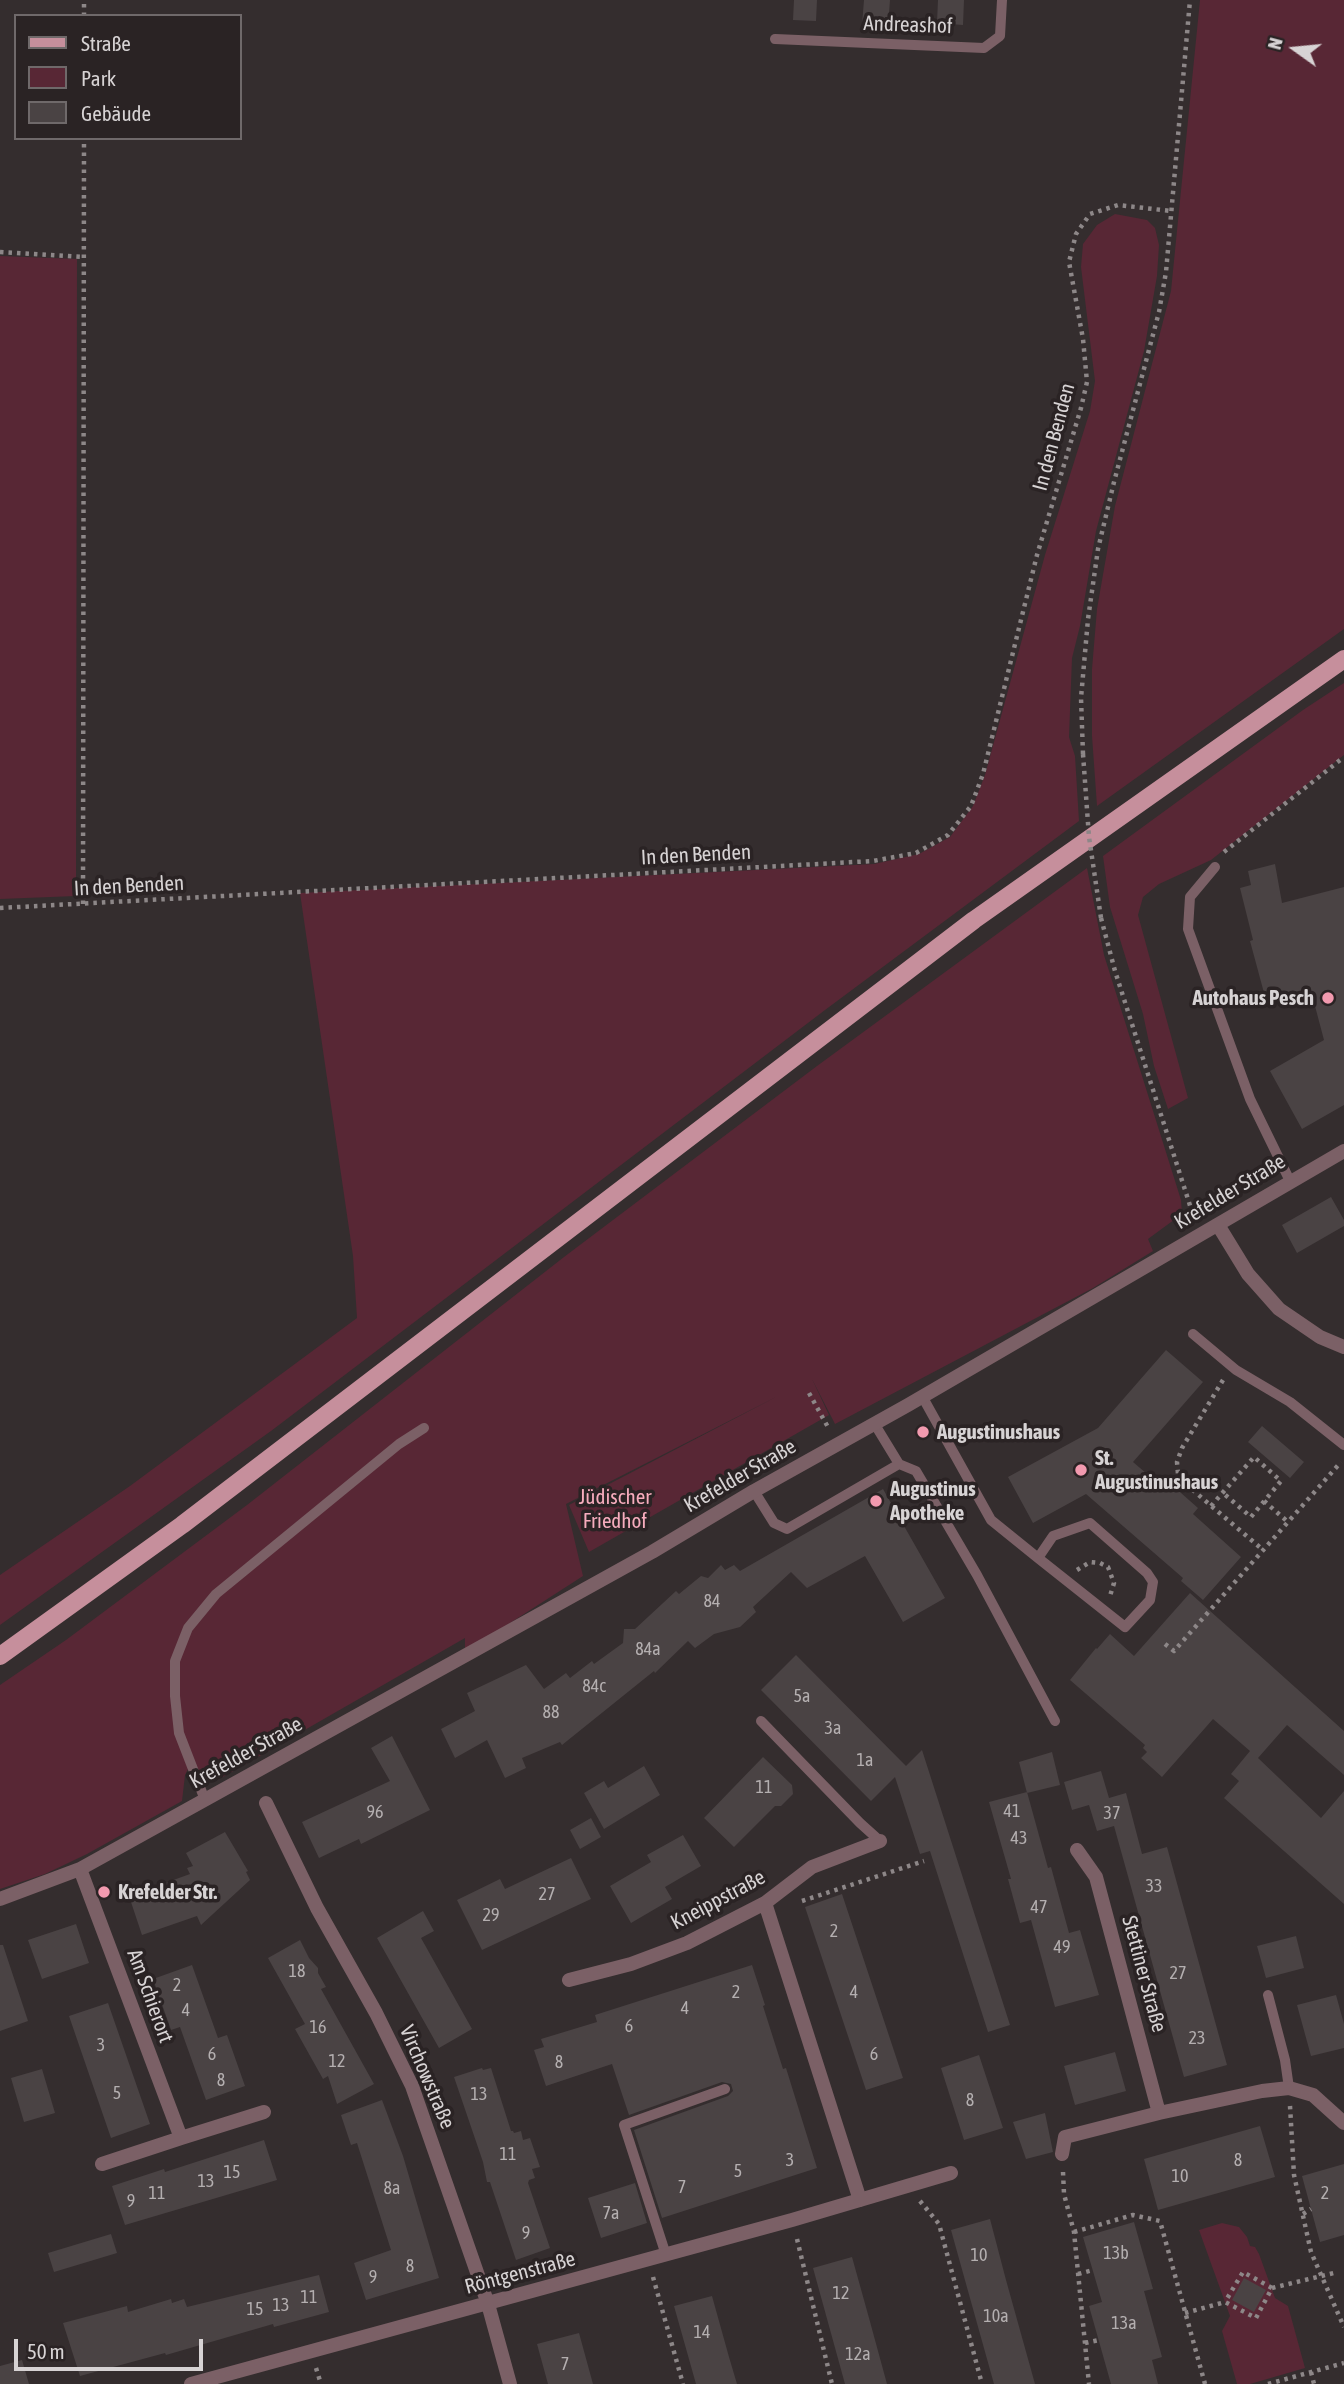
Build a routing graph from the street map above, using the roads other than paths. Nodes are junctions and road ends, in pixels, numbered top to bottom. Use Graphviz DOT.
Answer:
graph roads {
  1 [pos="1002,0"];
  2 [pos="775,39"];
  3 [pos="1344,659"];
  4 [pos="1214,867"];
  5 [pos="1344,1151"];
  6 [pos="1290,1181"];
  7 [pos="1218,1225"];
  8 [pos="1193,1334"];
  9 [pos="1344,1347"];
  10 [pos="922,1396"];
  11 [pos="874,1423"];
  12 [pos="424,1428"];
  13 [pos="1344,1445"];
  14 [pos="899,1464"];
  15 [pos="754,1491"];
  16 [pos="1038,1558"];
  17 [pos="0,1656"];
  18 [pos="761,1721"];
  19 [pos="1055,1721"];
  20 [pos="205,1800"];
  21 [pos="266,1803"];
  22 [pos="880,1841"];
  23 [pos="1077,1850"];
  24 [pos="80,1869"];
  25 [pos="0,1899"];
  26 [pos="766,1907"];
  27 [pos="569,1980"];
  28 [pos="1268,1995"];
  29 [pos="1289,2088"];
  30 [pos="725,2089"];
  31 [pos="264,2112"];
  32 [pos="1159,2113"];
  33 [pos="1344,2123"];
  34 [pos="181,2138"];
  35 [pos="1062,2154"];
  36 [pos="102,2164"];
  37 [pos="951,2173"];
  38 [pos="860,2200"];
  39 [pos="666,2255"];
  40 [pos="488,2304"];
  41 [pos="191,2384"];
  42 [pos="510,2384"];
  1 -- 2 [label="lane, Andreashof"];
  3 -- 17 [label="main road"];
  4 -- 6 [label="lane"];
  5 -- 6 [label="street, Krefelder Straße"];
  6 -- 7 [label="street, Krefelder Straße"];
  7 -- 9 [label="street"];
  7 -- 10 [label="street, Krefelder Straße"];
  8 -- 13 [label="lane"];
  10 -- 11 [label="street, Krefelder Straße"];
  10 -- 16 [label="lane"];
  11 -- 14 [label="lane"];
  11 -- 15 [label="street, Krefelder Straße"];
  12 -- 20 [label="lane"];
  14 -- 15 [label="lane"];
  14 -- 19 [label="lane"];
  15 -- 20 [label="street, Krefelder Straße"];
  16 -- 16 [label="lane"];
  18 -- 22 [label="lane"];
  20 -- 24 [label="street, Krefelder Straße"];
  21 -- 40 [label="street, Virchowstraße"];
  22 -- 26 [label="street, Kneippstraße"];
  23 -- 32 [label="street, Stettiner Straße"];
  24 -- 25 [label="street, Krefelder Straße"];
  24 -- 34 [label="street, Am Schierort"];
  26 -- 27 [label="street, Kneippstraße"];
  26 -- 38 [label="street"];
  28 -- 29 [label="lane"];
  29 -- 32 [label="street"];
  29 -- 33 [label="street"];
  30 -- 39 [label="lane"];
  31 -- 34 [label="street"];
  32 -- 35 [label="street"];
  34 -- 36 [label="street"];
  37 -- 38 [label="street, Röntgenstraße"];
  38 -- 39 [label="street, Röntgenstraße"];
  39 -- 40 [label="street, Röntgenstraße"];
  40 -- 41 [label="street, Röntgenstraße"];
  40 -- 42 [label="street, Virchowstraße"];
}
